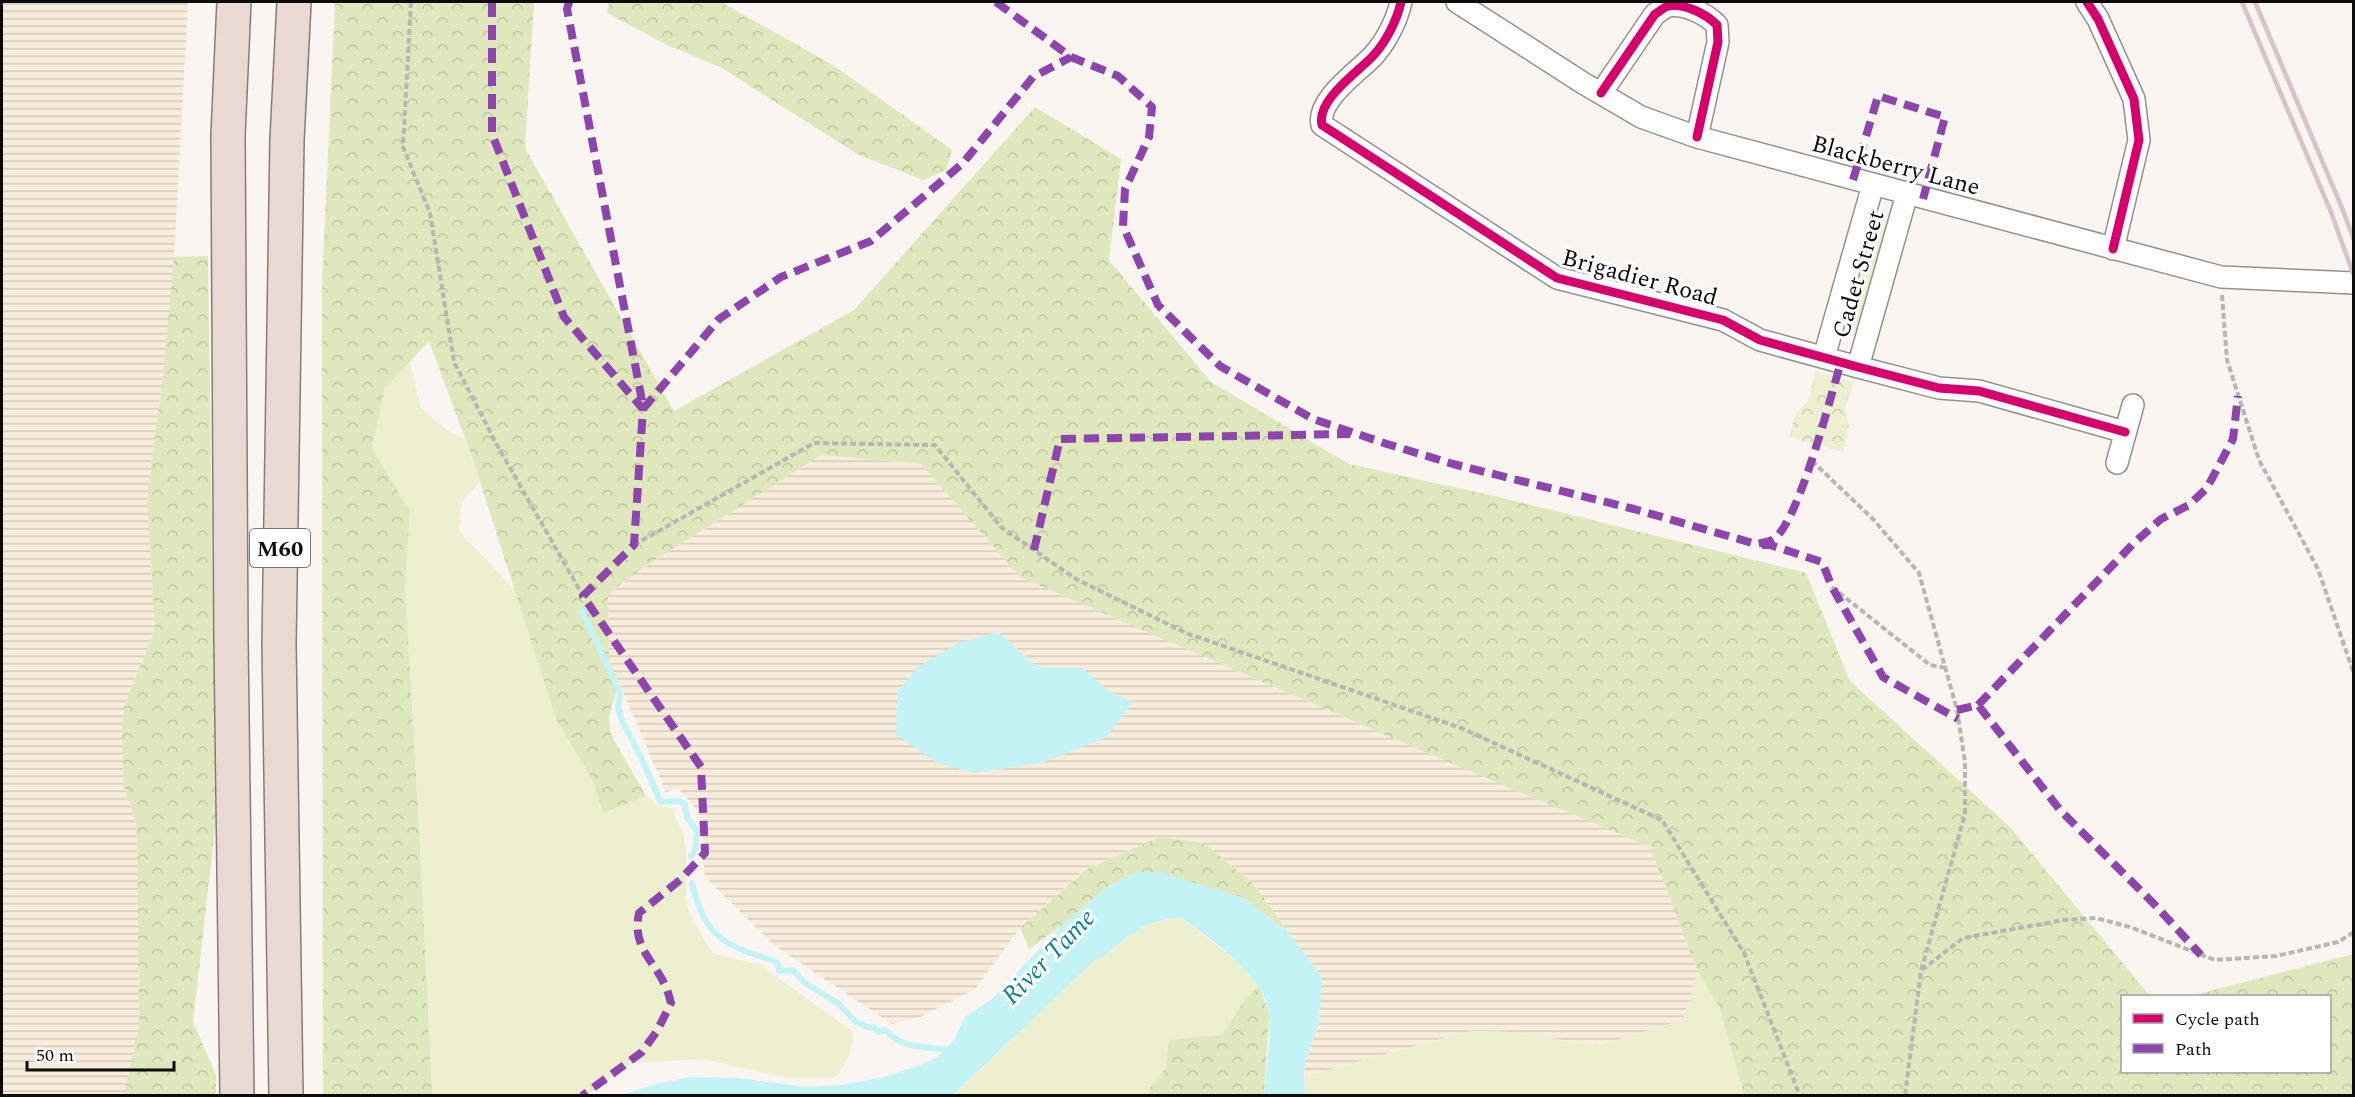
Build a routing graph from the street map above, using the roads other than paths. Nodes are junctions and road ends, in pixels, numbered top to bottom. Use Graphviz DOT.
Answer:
graph roads {
  1 [pos="234,2"];
  2 [pos="294,2"];
  3 [pos="1401,2"];
  4 [pos="1457,2"];
  5 [pos="2086,2"];
  6 [pos="1600,93"];
  7 [pos="1697,137"];
  8 [pos="1873,185"];
  9 [pos="1907,194"];
  10 [pos="2113,249"];
  11 [pos="2354,283"];
  12 [pos="1824,357"];
  13 [pos="1858,367"];
  14 [pos="2133,405"];
  15 [pos="2125,432"];
  16 [pos="2117,463"];
  17 [pos="237,1095"];
  18 [pos="286,1095"];
  1 -- 17 [label="highway, M60"];
  2 -- 18 [label="highway, M60"];
  3 -- 12 [label="street, Brigadier Road"];
  4 -- 6 [label="street, Blackberry Lane"];
  5 -- 10 [label="street"];
  6 -- 7 [label="street, Blackberry Lane"];
  6 -- 7 [label="street"];
  7 -- 8 [label="street, Blackberry Lane"];
  8 -- 9 [label="street, Blackberry Lane"];
  8 -- 12 [label="street, Cadet Street"];
  9 -- 10 [label="street, Blackberry Lane"];
  9 -- 13 [label="street, Cadet Street"];
  10 -- 11 [label="street, Blackberry Lane"];
  12 -- 13 [label="street, Brigadier Road"];
  13 -- 15 [label="street, Brigadier Road"];
  14 -- 15 [label="street"];
  15 -- 16 [label="street"];
}
